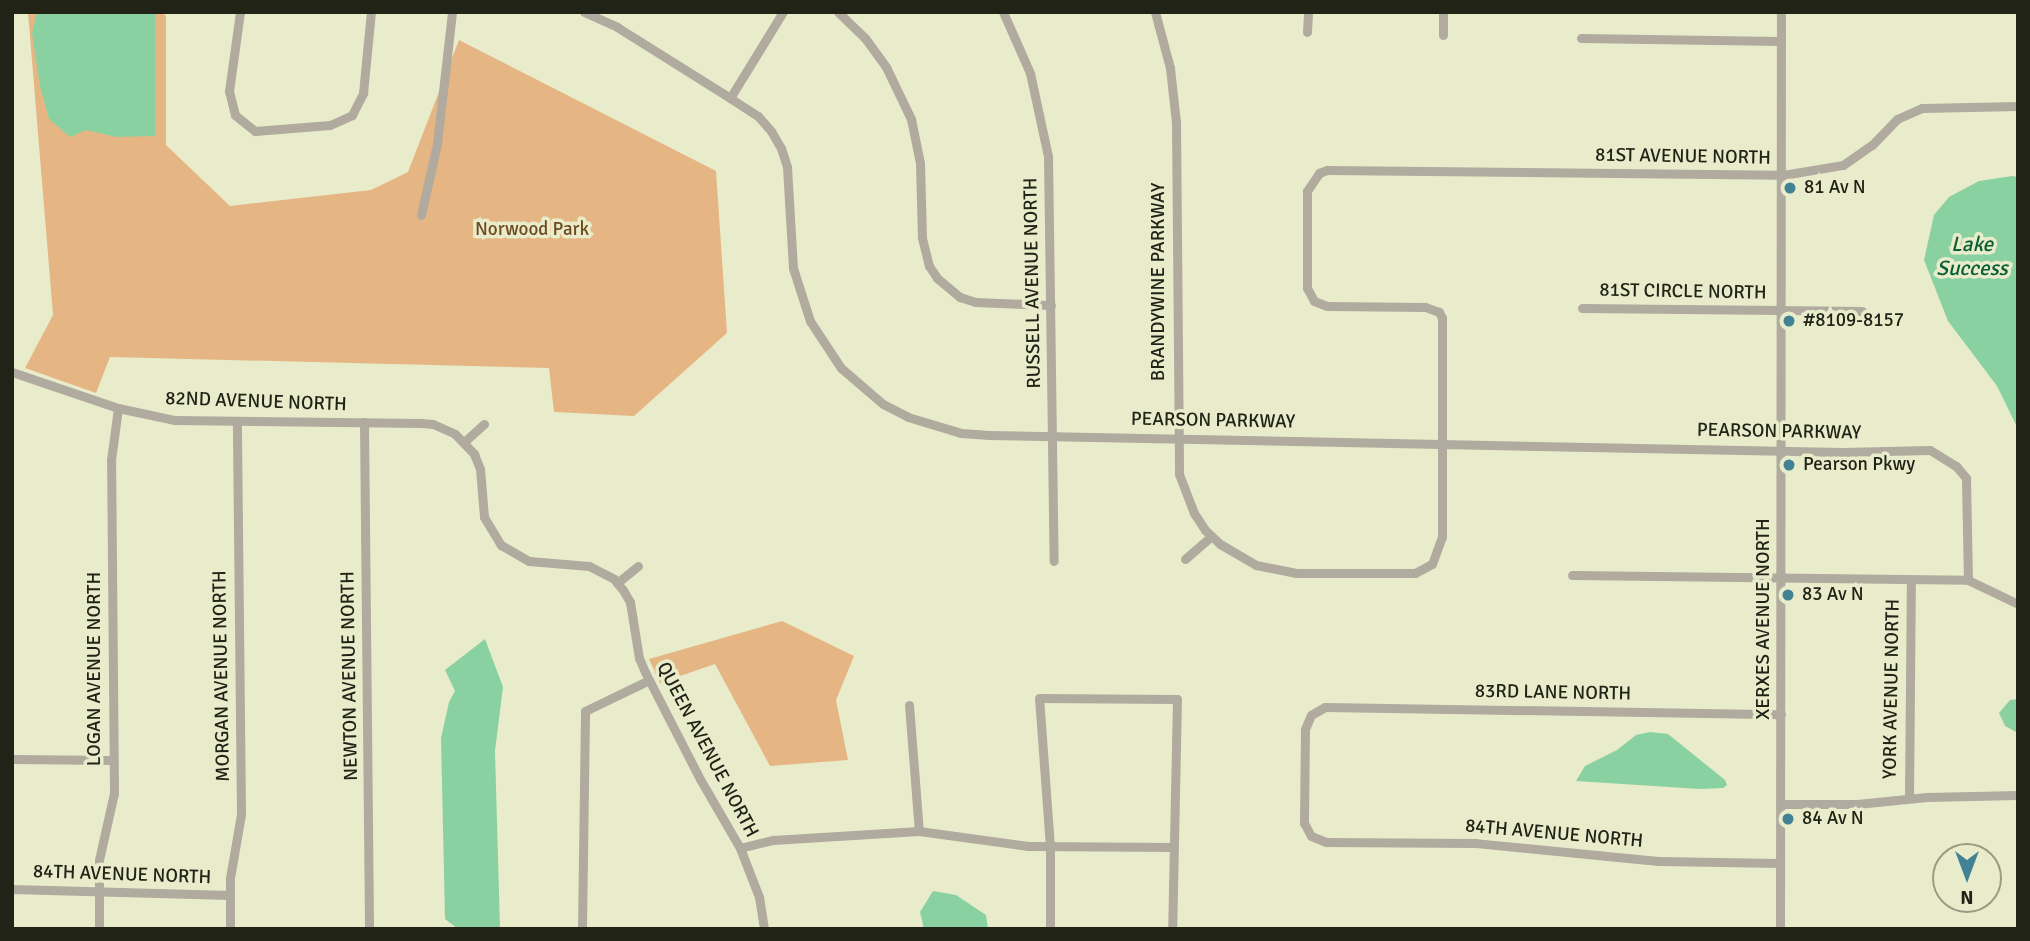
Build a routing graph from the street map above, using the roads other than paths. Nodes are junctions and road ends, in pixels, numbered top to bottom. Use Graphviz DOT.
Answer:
graph roads {
  1 [pos="240,12"];
  2 [pos="371,12"];
  3 [pos="452,12"];
  4 [pos="584,12"];
  5 [pos="783,12"];
  6 [pos="838,12"];
  7 [pos="1003,12"];
  8 [pos="1155,12"];
  9 [pos="1308,12"];
  10 [pos="1443,12"];
  11 [pos="1781,12"];
  12 [pos="1307,32"];
  13 [pos="1443,35"];
  14 [pos="1581,38"];
  15 [pos="1781,41"];
  16 [pos="730,97"];
  17 [pos="2018,106"];
  18 [pos="1783,175"];
  19 [pos="421,215"];
  20 [pos="1051,305"];
  21 [pos="1582,308"];
  22 [pos="1783,310"];
  23 [pos="1862,311"];
  24 [pos="12,372"];
  25 [pos="118,408"];
  26 [pos="237,421"];
  27 [pos="364,422"];
  28 [pos="484,424"];
  29 [pos="1052,436"];
  30 [pos="1177,438"];
  31 [pos="464,442"];
  32 [pos="1443,442"];
  33 [pos="1782,450"];
  34 [pos="1211,536"];
  35 [pos="1185,559"];
  36 [pos="1054,561"];
  37 [pos="638,566"];
  38 [pos="1572,575"];
  39 [pos="1911,579"];
  40 [pos="1968,579"];
  41 [pos="1781,580"];
  42 [pos="617,583"];
  43 [pos="2018,604"];
  44 [pos="649,680"];
  45 [pos="909,705"];
  46 [pos="1781,714"];
  47 [pos="12,760"];
  48 [pos="113,760"];
  49 [pos="2018,795"];
  50 [pos="1909,799"];
  51 [pos="1780,804"];
  52 [pos="919,831"];
  53 [pos="1326,842"];
  54 [pos="1050,847"];
  55 [pos="1174,847"];
  56 [pos="740,848"];
  57 [pos="1780,863"];
  58 [pos="12,889"];
  59 [pos="98,893"];
  60 [pos="230,895"];
  61 [pos="99,929"];
  62 [pos="230,929"];
  63 [pos="369,929"];
  64 [pos="582,929"];
  65 [pos="764,929"];
  66 [pos="1050,929"];
  67 [pos="1172,929"];
  68 [pos="1780,929"];
  1 -- 2 [label="street"];
  3 -- 19 [label="street"];
  4 -- 16 [label="street, PEARSON PARKWAY"];
  5 -- 16 [label="street"];
  6 -- 20 [label="street"];
  7 -- 20 [label="street, RUSSELL AVENUE NORTH"];
  8 -- 30 [label="street, BRANDYWINE PARKWAY"];
  9 -- 12 [label="street"];
  10 -- 13 [label="street"];
  11 -- 15 [label="street, XERXES AVENUE NORTH"];
  14 -- 15 [label="street"];
  15 -- 18 [label="street, XERXES AVENUE NORTH"];
  16 -- 29 [label="street, PEARSON PARKWAY"];
  17 -- 18 [label="street, 81ST AVENUE NORTH"];
  18 -- 22 [label="street, XERXES AVENUE NORTH"];
  18 -- 32 [label="street, 81ST AVENUE NORTH"];
  20 -- 29 [label="street, RUSSELL AVENUE NORTH"];
  21 -- 22 [label="street, 81ST CIRCLE NORTH"];
  22 -- 23 [label="street"];
  22 -- 33 [label="street, XERXES AVENUE NORTH"];
  24 -- 25 [label="street, 82ND AVENUE NORTH"];
  25 -- 26 [label="street, 82ND AVENUE NORTH"];
  25 -- 48 [label="street, LOGAN AVENUE NORTH"];
  26 -- 27 [label="street, 82ND AVENUE NORTH"];
  26 -- 60 [label="street, MORGAN AVENUE NORTH"];
  27 -- 31 [label="street, 82ND AVENUE NORTH"];
  27 -- 63 [label="street, NEWTON AVENUE NORTH"];
  28 -- 31 [label="street"];
  29 -- 30 [label="street, PEARSON PARKWAY"];
  29 -- 36 [label="street, RUSSELL AVENUE NORTH"];
  30 -- 32 [label="street, PEARSON PARKWAY"];
  30 -- 34 [label="street, BRANDYWINE PARKWAY"];
  31 -- 42 [label="street"];
  32 -- 33 [label="street, PEARSON PARKWAY"];
  32 -- 34 [label="street, BRANDYWINE PARKWAY"];
  33 -- 40 [label="street, PEARSON PARKWAY"];
  33 -- 41 [label="street, XERXES AVENUE NORTH"];
  34 -- 35 [label="street"];
  37 -- 42 [label="street"];
  38 -- 41 [label="street"];
  39 -- 40 [label="street"];
  39 -- 41 [label="street"];
  39 -- 50 [label="street, YORK AVENUE NORTH"];
  40 -- 43 [label="street"];
  41 -- 46 [label="street, XERXES AVENUE NORTH"];
  42 -- 44 [label="street, QUEEN AVENUE NORTH"];
  44 -- 56 [label="street, QUEEN AVENUE NORTH"];
  44 -- 64 [label="street"];
  45 -- 52 [label="street"];
  46 -- 51 [label="street, XERXES AVENUE NORTH"];
  46 -- 53 [label="street, 83RD LANE NORTH"];
  47 -- 48 [label="street"];
  48 -- 59 [label="street, LOGAN AVENUE NORTH"];
  49 -- 50 [label="street"];
  50 -- 51 [label="street"];
  51 -- 57 [label="street, XERXES AVENUE NORTH"];
  52 -- 54 [label="street"];
  52 -- 56 [label="street"];
  53 -- 57 [label="street, 84TH AVENUE NORTH"];
  54 -- 55 [label="street"];
  54 -- 55 [label="street"];
  54 -- 66 [label="street"];
  55 -- 67 [label="street"];
  56 -- 65 [label="street, QUEEN AVENUE NORTH"];
  57 -- 68 [label="street, XERXES AVENUE NORTH"];
  58 -- 59 [label="street, 84TH AVENUE NORTH"];
  59 -- 60 [label="street, 84TH AVENUE NORTH"];
  59 -- 61 [label="street, LOGAN AVENUE NORTH"];
  60 -- 62 [label="street, MORGAN AVENUE NORTH"];
}
